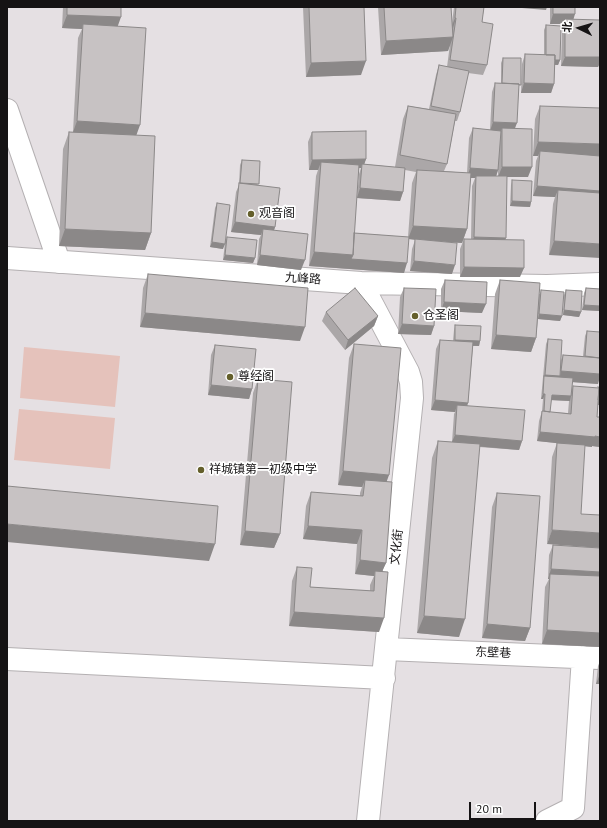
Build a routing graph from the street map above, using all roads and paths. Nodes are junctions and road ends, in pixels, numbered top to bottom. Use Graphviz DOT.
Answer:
graph roads {
  1 [pos="7,110"];
  2 [pos="7,258"];
  3 [pos="59,262"];
  4 [pos="361,283"];
  5 [pos="600,284"];
  6 [pos="386,649"];
  7 [pos="592,657"];
  8 [pos="7,659"];
  9 [pos="384,678"];
  10 [pos="368,821"];
  11 [pos="547,821"];
  1 -- 3 [label="street"];
  2 -- 3 [label="street, 九峰路"];
  3 -- 4 [label="street, 九峰路"];
  4 -- 5 [label="street, 九峰路"];
  4 -- 6 [label="street, 文化街"];
  6 -- 7 [label="street, 东壁巷"];
  6 -- 9 [label="street, 文化街"];
  7 -- 11 [label="street"];
  8 -- 9 [label="street"];
  9 -- 10 [label="street, 文化街"];
}
